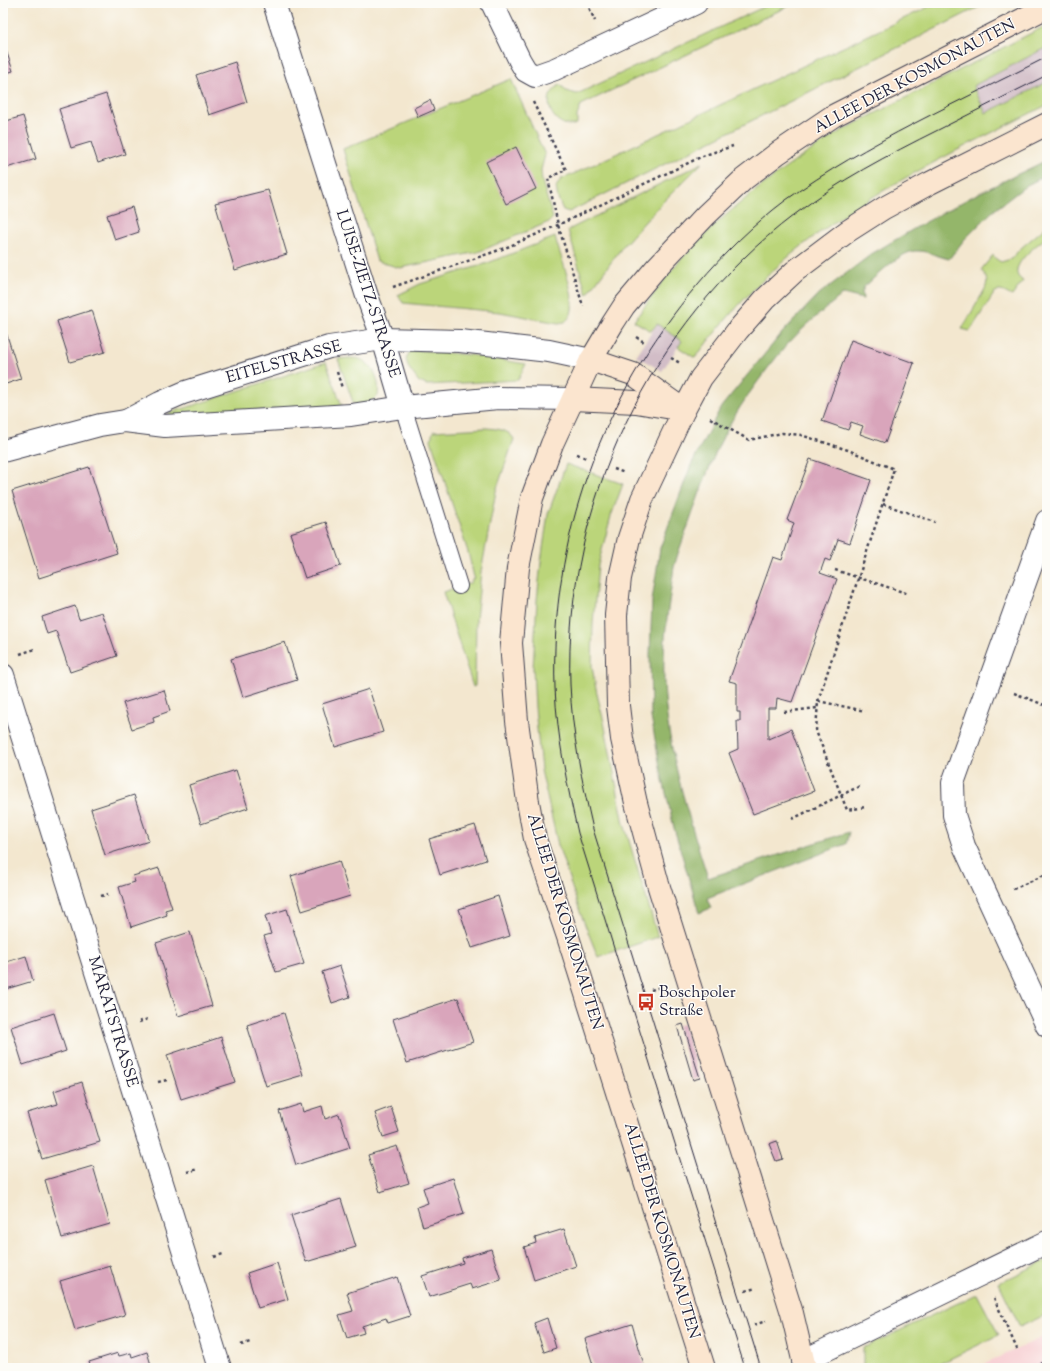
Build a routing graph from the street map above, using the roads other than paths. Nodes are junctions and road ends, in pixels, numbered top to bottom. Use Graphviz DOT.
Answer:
graph roads {
  1 [pos="274,3"];
  2 [pos="492,3"];
  3 [pos="696,3"];
  4 [pos="1047,7"];
  5 [pos="1047,124"];
  6 [pos="383,339"];
  7 [pos="592,360"];
  8 [pos="573,399"];
  9 [pos="403,407"];
  10 [pos="684,410"];
  11 [pos="126,421"];
  12 [pos="3,451"];
  13 [pos="1047,521"];
  14 [pos="459,586"];
  15 [pos="3,675"];
  16 [pos="1047,1026"];
  17 [pos="1047,1242"];
  18 [pos="799,1366"];
  19 [pos="220,1368"];
  20 [pos="704,1368"];
  1 -- 6 [label="street, LUISE-ZIETZ-STRASSE"];
  2 -- 3 [label="street"];
  4 -- 7 [label="main road, ALLEE DER KOSMONAUTEN"];
  5 -- 10 [label="main road"];
  6 -- 7 [label="street, EITELSTRASSE"];
  6 -- 9 [label="street, LUISE-ZIETZ-STRASSE"];
  6 -- 11 [label="street, EITELSTRASSE"];
  7 -- 8 [label="main road, ALLEE DER KOSMONAUTEN"];
  7 -- 10 [label="main road"];
  8 -- 9 [label="street, EITELSTRASSE"];
  8 -- 10 [label="main road"];
  8 -- 20 [label="main road, ALLEE DER KOSMONAUTEN"];
  9 -- 11 [label="street, EITELSTRASSE"];
  9 -- 14 [label="lane, LUISE-ZIETZ-STRASSE"];
  10 -- 18 [label="main road"];
  11 -- 12 [label="street, EITELSTRASSE"];
  13 -- 16 [label="street"];
  15 -- 19 [label="street, MARATSTRASSE"];
  17 -- 18 [label="street"];
}
